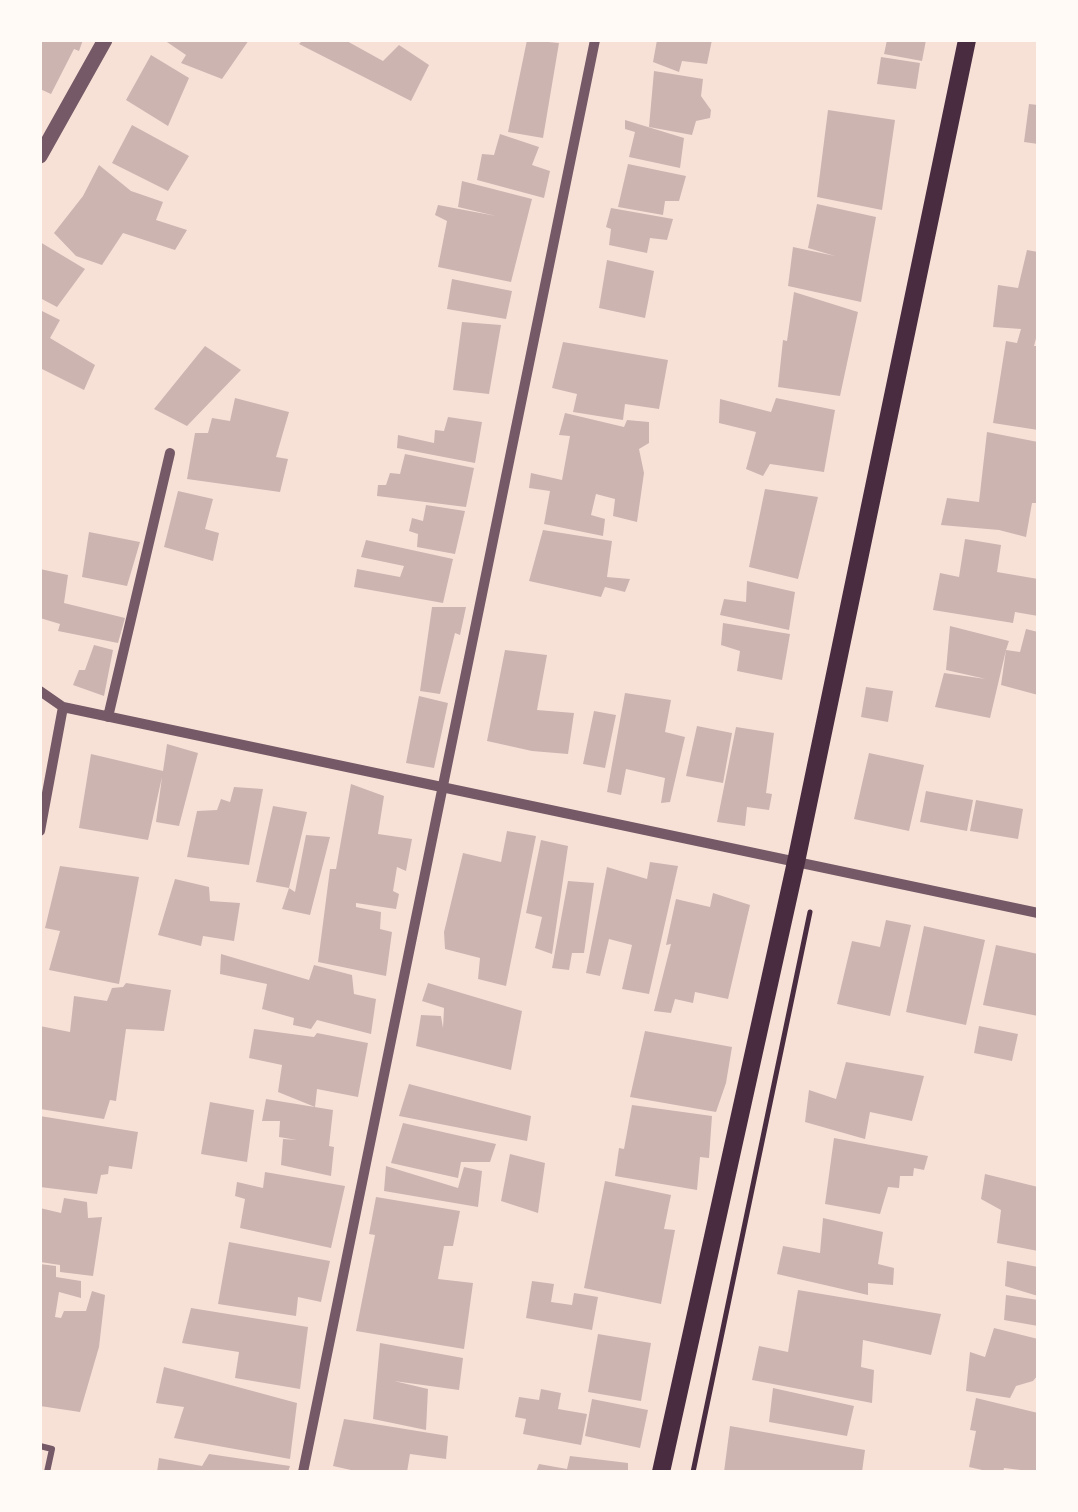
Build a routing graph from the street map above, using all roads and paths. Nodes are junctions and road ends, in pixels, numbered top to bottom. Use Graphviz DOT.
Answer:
graph roads {
  1 [pos="105,40"];
  2 [pos="595,40"];
  3 [pos="967,40"];
  4 [pos="40,156"];
  5 [pos="170,454"];
  6 [pos="40,691"];
  7 [pos="63,707"];
  8 [pos="108,717"];
  9 [pos="440,788"];
  10 [pos="40,830"];
  11 [pos="796,862"];
  12 [pos="811,906"];
  13 [pos="1038,913"];
  14 [pos="40,1446"];
  15 [pos="47,1472"];
  16 [pos="303,1472"];
  17 [pos="661,1472"];
  18 [pos="692,1472"];
  1 -- 4 [label="street"];
  2 -- 9 [label="street"];
  3 -- 11 [label="main road"];
  5 -- 8 [label="street"];
  6 -- 7 [label="street"];
  7 -- 8 [label="street"];
  7 -- 10 [label="street"];
  8 -- 9 [label="street"];
  9 -- 11 [label="street"];
  9 -- 16 [label="street"];
  11 -- 13 [label="street"];
  11 -- 17 [label="main road"];
  12 -- 18 [label="path"];
  14 -- 15 [label="lane"];
}
